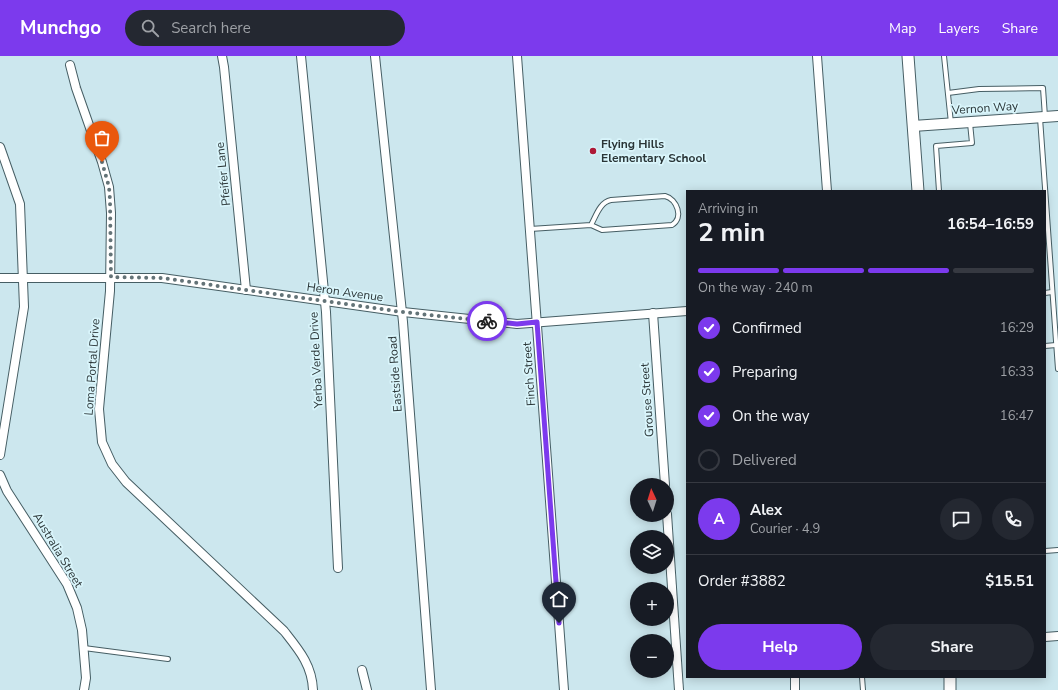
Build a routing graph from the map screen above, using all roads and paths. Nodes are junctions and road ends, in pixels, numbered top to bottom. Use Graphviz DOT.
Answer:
graph roads {
  1 [pos="222,56"];
  2 [pos="301,56"];
  3 [pos="375,56"];
  4 [pos="517,56"];
  5 [pos="817,56"];
  6 [pos="908,56"];
  7 [pos="944,56"];
  8 [pos="70,65"];
  9 [pos="948,93"];
  10 [pos="1058,116"];
  11 [pos="1042,117"];
  12 [pos="970,122"];
  13 [pos="951,124"];
  14 [pos="914,126"];
  15 [pos="0,147"];
  16 [pos="827,190"];
  17 [pos="918,190"];
  18 [pos="939,190"];
  19 [pos="591,225"];
  20 [pos="530,229"];
  21 [pos="1046,260"];
  22 [pos="1050,260"];
  23 [pos="22,277"];
  24 [pos="111,277"];
  25 [pos="0,278"];
  26 [pos="246,290"];
  27 [pos="1052,292"];
  28 [pos="1046,293"];
  29 [pos="324,301"];
  30 [pos="686,311"];
  31 [pos="402,312"];
  32 [pos="653,314"];
  33 [pos="537,322"];
  34 [pos="1056,345"];
  35 [pos="1046,346"];
  36 [pos="1058,364"];
  37 [pos="1058,369"];
  38 [pos="0,455"];
  39 [pos="0,475"];
  40 [pos="665,478"];
  41 [pos="668,522"];
  42 [pos="1058,550"];
  43 [pos="1046,551"];
  44 [pos="338,568"];
  45 [pos="1058,636"];
  46 [pos="1046,637"];
  47 [pos="84,648"];
  48 [pos="168,659"];
  49 [pos="362,670"];
  50 [pos="794,678"];
  51 [pos="862,678"];
  52 [pos="950,678"];
  53 [pos="84,690"];
  54 [pos="314,690"];
  55 [pos="367,690"];
  56 [pos="431,690"];
  57 [pos="564,690"];
  58 [pos="679,690"];
  59 [pos="795,690"];
  60 [pos="863,690"];
  61 [pos="950,690"];
  1 -- 26 [label="street, Pfeifer Lane"];
  2 -- 29 [label="street, Yerba Verde Drive"];
  3 -- 31 [label="street, Eastside Road"];
  4 -- 20 [label="street, Finch Street"];
  5 -- 16 [label="street"];
  6 -- 14 [label="main road"];
  7 -- 9 [label="lane"];
  8 -- 24 [label="street, Loma Portal Drive"];
  9 -- 11 [label="lane"];
  9 -- 13 [label="lane"];
  10 -- 11 [label="street, Vernon Way"];
  11 -- 12 [label="street, Vernon Way"];
  11 -- 22 [label="lane"];
  12 -- 13 [label="street, Vernon Way"];
  12 -- 18 [label="lane"];
  13 -- 14 [label="street, Vernon Way"];
  14 -- 17 [label="main road"];
  15 -- 23 [label="street"];
  19 -- 19 [label="lane"];
  19 -- 20 [label="lane"];
  20 -- 33 [label="street, Finch Street"];
  21 -- 22 [label="lane"];
  22 -- 27 [label="lane"];
  23 -- 24 [label="street, Heron Avenue"];
  23 -- 25 [label="street, Heron Avenue"];
  23 -- 38 [label="street"];
  24 -- 26 [label="street, Heron Avenue"];
  24 -- 54 [label="street, Loma Portal Drive"];
  26 -- 29 [label="street, Heron Avenue"];
  27 -- 28 [label="lane"];
  27 -- 34 [label="lane"];
  29 -- 31 [label="street, Heron Avenue"];
  29 -- 44 [label="street, Yerba Verde Drive"];
  30 -- 32 [label="street, Heron Avenue"];
  31 -- 33 [label="street, Heron Avenue"];
  31 -- 56 [label="street, Eastside Road"];
  32 -- 33 [label="street, Heron Avenue"];
  32 -- 40 [label="street, Grouse Street"];
  33 -- 57 [label="street, Finch Street"];
  34 -- 35 [label="lane"];
  34 -- 36 [label="lane"];
  36 -- 37 [label="lane"];
  39 -- 47 [label="street, Australia Street"];
  41 -- 58 [label="street"];
  42 -- 43 [label="lane"];
  45 -- 46 [label="street"];
  47 -- 48 [label="lane"];
  47 -- 53 [label="street, Australia Street"];
  49 -- 55 [label="street"];
  50 -- 59 [label="street"];
  51 -- 60 [label="lane"];
  52 -- 61 [label="main road"];
}
